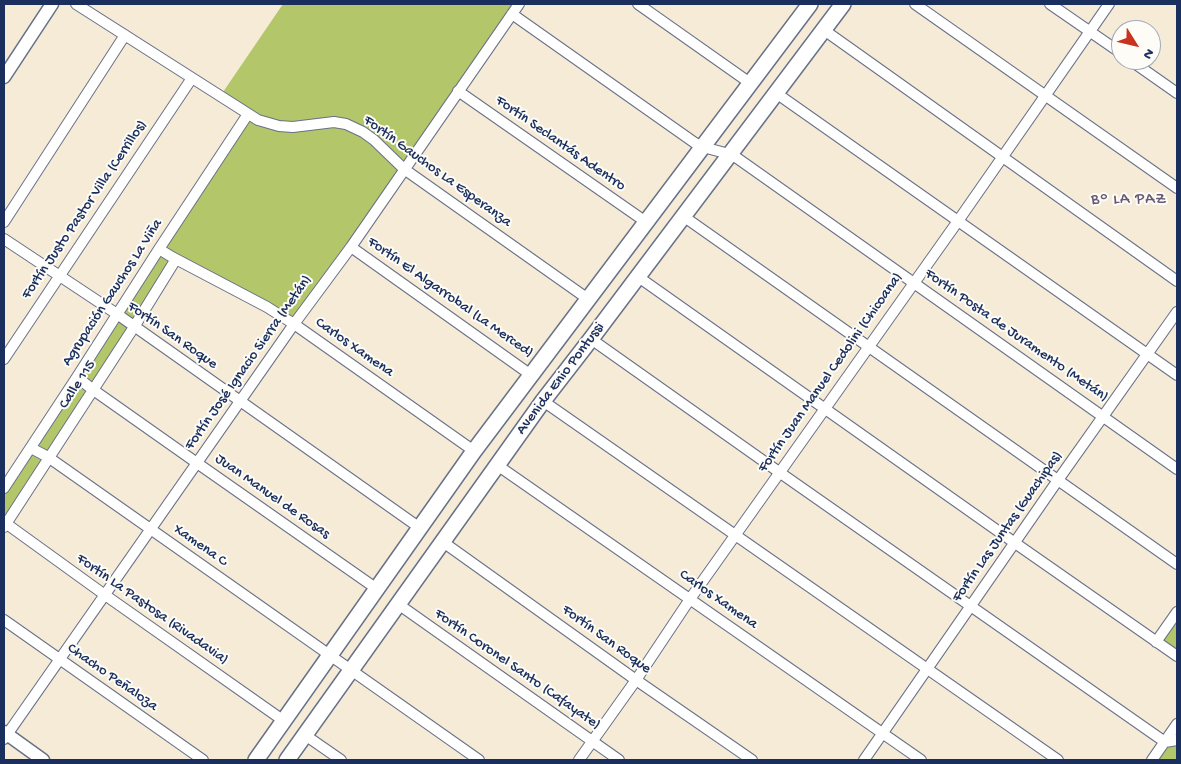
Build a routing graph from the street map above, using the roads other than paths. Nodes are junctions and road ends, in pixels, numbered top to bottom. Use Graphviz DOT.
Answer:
graph roads {
  1 [pos="52,4"];
  2 [pos="76,4"];
  3 [pos="519,4"];
  4 [pos="638,4"];
  5 [pos="842,4"];
  6 [pos="915,4"];
  7 [pos="1050,4"];
  8 [pos="1109,4"];
  9 [pos="806,5"];
  10 [pos="512,14"];
  11 [pos="824,30"];
  12 [pos="1090,31"];
  13 [pos="125,35"];
  14 [pos="1111,46"];
  15 [pos="1144,70"];
  16 [pos="4,77"];
  17 [pos="192,78"];
  18 [pos="750,83"];
  19 [pos="458,91"];
  20 [pos="776,93"];
  21 [pos="1045,94"];
  22 [pos="1177,94"];
  23 [pos="248,114"];
  24 [pos="703,147"];
  25 [pos="729,154"];
  26 [pos="1002,157"];
  27 [pos="404,169"];
  28 [pos="1177,188"];
  29 [pos="683,216"];
  30 [pos="958,221"];
  31 [pos="4,222"];
  32 [pos="646,222"];
  33 [pos="4,240"];
  34 [pos="351,247"];
  35 [pos="159,248"];
  36 [pos="176,259"];
  37 [pos="60,276"];
  38 [pos="638,276"];
  39 [pos="1177,281"];
  40 [pos="914,282"];
  41 [pos="588,298"];
  42 [pos="1177,312"];
  43 [pos="116,314"];
  44 [pos="294,324"];
  45 [pos="134,327"];
  46 [pos="591,339"];
  47 [pos="869,347"];
  48 [pos="1147,354"];
  49 [pos="4,359"];
  50 [pos="531,374"];
  51 [pos="1177,374"];
  52 [pos="77,377"];
  53 [pos="92,390"];
  54 [pos="543,401"];
  55 [pos="240,402"];
  56 [pos="825,409"];
  57 [pos="1103,416"];
  58 [pos="31,448"];
  59 [pos="474,451"];
  60 [pos="48,457"];
  61 [pos="197,464"];
  62 [pos="497,465"];
  63 [pos="1177,469"];
  64 [pos="780,472"];
  65 [pos="1058,480"];
  66 [pos="4,488"];
  67 [pos="4,524"];
  68 [pos="420,528"];
  69 [pos="151,530"];
  70 [pos="736,534"];
  71 [pos="443,542"];
  72 [pos="1015,543"];
  73 [pos="1177,564"];
  74 [pos="377,589"];
  75 [pos="105,595"];
  76 [pos="690,599"];
  77 [pos="398,604"];
  78 [pos="971,606"];
  79 [pos="1177,612"];
  80 [pos="4,620"];
  81 [pos="1156,642"];
  82 [pos="330,655"];
  83 [pos="1177,656"];
  84 [pos="60,660"];
  85 [pos="351,669"];
  86 [pos="928,669"];
  87 [pos="636,680"];
  88 [pos="284,721"];
  89 [pos="1177,724"];
  90 [pos="883,734"];
  91 [pos="5,735"];
  92 [pos="305,735"];
  93 [pos="1177,740"];
  94 [pos="593,742"];
  95 [pos="1164,742"];
  96 [pos="44,760"];
  97 [pos="203,760"];
  98 [pos="256,760"];
  99 [pos="287,760"];
  100 [pos="341,760"];
  101 [pos="479,760"];
  102 [pos="579,760"];
  103 [pos="620,760"];
  104 [pos="752,760"];
  105 [pos="864,760"];
  106 [pos="921,760"];
  107 [pos="1058,760"];
  108 [pos="1152,760"];
  1 -- 16 [label="street"];
  2 -- 13 [label="street, Fortín Gauchos La Esperanza"];
  3 -- 10 [label="street, Fortín José Ignacio Sierra (Metán)"];
  4 -- 18 [label="street"];
  5 -- 11 [label="main road, Avenida Enio Pontussi"];
  6 -- 21 [label="street"];
  7 -- 12 [label="street"];
  8 -- 12 [label="street, Fortín Juan Manuel Cedolini (Chicoana)"];
  9 -- 18 [label="main road, Avenida Enio Pontussi"];
  10 -- 19 [label="street, Fortín José Ignacio Sierra (Metán)"];
  10 -- 24 [label="street, Fortín Posta de Juramento (Metán)"];
  11 -- 20 [label="main road, Avenida Enio Pontussi"];
  11 -- 26 [label="street"];
  12 -- 14 [label="street"];
  12 -- 21 [label="street, Fortín Juan Manuel Cedolini (Chicoana)"];
  13 -- 17 [label="street, Fortín Gauchos La Esperanza"];
  13 -- 31 [label="street"];
  15 -- 22 [label="street"];
  17 -- 23 [label="street, Fortín Gauchos La Esperanza"];
  17 -- 37 [label="street, Fortín Justo Pastor Villa (Cerrillos)"];
  18 -- 24 [label="main road, Avenida Enio Pontussi"];
  19 -- 27 [label="street, Fortín José Ignacio Sierra (Metán)"];
  19 -- 32 [label="street, Fortín Seclantás Adentro"];
  20 -- 25 [label="main road, Avenida Enio Pontussi"];
  20 -- 30 [label="street"];
  21 -- 26 [label="street, Fortín Juan Manuel Cedolini (Chicoana)"];
  21 -- 28 [label="street"];
  23 -- 27 [label="street, Fortín Gauchos La Esperanza"];
  23 -- 35 [label="street, Agrupación Gauchos La Viña"];
  24 -- 25 [label="street, Fortín Posta de Juramento (Metán)"];
  24 -- 32 [label="main road, Avenida Enio Pontussi"];
  25 -- 29 [label="main road, Avenida Enio Pontussi"];
  25 -- 40 [label="street, Fortín Posta de Juramento (Metán)"];
  26 -- 30 [label="street, Fortín Juan Manuel Cedolini (Chicoana)"];
  26 -- 39 [label="street"];
  27 -- 34 [label="street, Fortín José Ignacio Sierra (Metán)"];
  27 -- 41 [label="street, Fortín Gauchos La Esperanza"];
  29 -- 38 [label="main road, Avenida Enio Pontussi"];
  29 -- 47 [label="street"];
  30 -- 40 [label="street, Fortín Juan Manuel Cedolini (Chicoana)"];
  30 -- 48 [label="street"];
  32 -- 41 [label="main road, Avenida Enio Pontussi"];
  33 -- 37 [label="street, Fortín San Roque"];
  34 -- 44 [label="street, Fortín José Ignacio Sierra (Metán)"];
  34 -- 50 [label="street, Fortín El Algarrobal (La Merced)"];
  35 -- 36 [label="street, Carlos Xamena"];
  35 -- 43 [label="street, Agrupación Gauchos La Viña"];
  36 -- 44 [label="street, Carlos Xamena"];
  36 -- 45 [label="street, Calle 115"];
  37 -- 43 [label="street, Fortín San Roque"];
  37 -- 49 [label="street, Fortín Justo Pastor Villa (Cerrillos)"];
  38 -- 46 [label="main road, Avenida Enio Pontussi"];
  38 -- 56 [label="street"];
  40 -- 47 [label="street, Fortín Juan Manuel Cedolini (Chicoana)"];
  40 -- 57 [label="street, Fortín Posta de Juramento (Metán)"];
  41 -- 50 [label="main road, Avenida Enio Pontussi"];
  42 -- 48 [label="street, Fortín Las Juntas (Guachipas)"];
  43 -- 45 [label="street, Fortín San Roque"];
  43 -- 52 [label="street, Agrupación Gauchos La Viña"];
  44 -- 55 [label="street, Fortín José Ignacio Sierra (Metán)"];
  44 -- 59 [label="street, Carlos Xamena"];
  45 -- 53 [label="street, Calle 115"];
  45 -- 55 [label="street, Fortín San Roque"];
  46 -- 54 [label="main road, Avenida Enio Pontussi"];
  46 -- 64 [label="street"];
  47 -- 56 [label="street, Fortín Juan Manuel Cedolini (Chicoana)"];
  47 -- 65 [label="street"];
  48 -- 51 [label="street"];
  48 -- 57 [label="street, Fortín Las Juntas (Guachipas)"];
  50 -- 59 [label="main road, Avenida Enio Pontussi"];
  52 -- 53 [label="street, Juan Manuel de Rosas"];
  52 -- 58 [label="street, Agrupación Gauchos La Viña"];
  53 -- 60 [label="street, Calle 115"];
  53 -- 61 [label="street, Juan Manuel de Rosas"];
  54 -- 62 [label="main road, Avenida Enio Pontussi"];
  54 -- 70 [label="street"];
  55 -- 61 [label="street, Fortín José Ignacio Sierra (Metán)"];
  55 -- 68 [label="street, Fortín San Roque"];
  56 -- 64 [label="street, Fortín Juan Manuel Cedolini (Chicoana)"];
  56 -- 72 [label="street"];
  57 -- 63 [label="street, Fortín Posta de Juramento (Metán)"];
  57 -- 65 [label="street, Fortín Las Juntas (Guachipas)"];
  58 -- 60 [label="street, Xamena C"];
  58 -- 66 [label="street, Agrupación Gauchos La Viña"];
  59 -- 68 [label="main road, Avenida Enio Pontussi"];
  60 -- 67 [label="street, Calle 115"];
  60 -- 69 [label="street, Xamena C"];
  61 -- 69 [label="street, Fortín José Ignacio Sierra (Metán)"];
  61 -- 74 [label="street, Juan Manuel de Rosas"];
  62 -- 71 [label="main road, Avenida Enio Pontussi"];
  62 -- 76 [label="street, Carlos Xamena"];
  64 -- 70 [label="street, Fortín Juan Manuel Cedolini (Chicoana)"];
  64 -- 78 [label="street"];
  65 -- 72 [label="street, Fortín Las Juntas (Guachipas)"];
  65 -- 73 [label="street"];
  67 -- 75 [label="street, Fortín La Pastosa (Rivadavia)"];
  68 -- 74 [label="main road, Avenida Enio Pontussi"];
  69 -- 75 [label="street, Fortín José Ignacio Sierra (Metán)"];
  69 -- 82 [label="street, Xamena C"];
  70 -- 76 [label="street, Fortín Juan Manuel Cedolini (Chicoana)"];
  70 -- 86 [label="street"];
  71 -- 77 [label="main road, Avenida Enio Pontussi"];
  71 -- 87 [label="street, Fortín San Roque"];
  72 -- 78 [label="street, Fortín Las Juntas (Guachipas)"];
  72 -- 81 [label="street"];
  74 -- 82 [label="main road, Avenida Enio Pontussi"];
  75 -- 84 [label="street, Fortín José Ignacio Sierra (Metán)"];
  75 -- 88 [label="street, Fortín La Pastosa (Rivadavia)"];
  76 -- 87 [label="street, Fortín Juan Manuel Cedolini (Chicoana)"];
  76 -- 90 [label="street, Carlos Xamena"];
  77 -- 85 [label="main road, Avenida Enio Pontussi"];
  77 -- 94 [label="street, Fortín Coronel Santo (Cafayate)"];
  78 -- 86 [label="street, Fortín Las Juntas (Guachipas)"];
  78 -- 95 [label="street"];
  79 -- 81 [label="street"];
  80 -- 84 [label="street, Chacho Peñaloza"];
  81 -- 83 [label="street"];
  82 -- 85 [label="street, Xamena C"];
  82 -- 88 [label="main road, Avenida Enio Pontussi"];
  84 -- 91 [label="street, Fortín José Ignacio Sierra (Metán)"];
  84 -- 97 [label="street, Chacho Peñaloza"];
  85 -- 92 [label="main road, Avenida Enio Pontussi"];
  85 -- 101 [label="street, Xamena C"];
  86 -- 90 [label="street, Fortín Las Juntas (Guachipas)"];
  86 -- 107 [label="street"];
  87 -- 94 [label="street, Fortín Juan Manuel Cedolini (Chicoana)"];
  87 -- 104 [label="street, Fortín San Roque"];
  88 -- 98 [label="main road, Avenida Enio Pontussi"];
  89 -- 95 [label="street"];
  90 -- 105 [label="street, Fortín Las Juntas (Guachipas)"];
  90 -- 106 [label="street, Carlos Xamena"];
  91 -- 96 [label="street"];
  92 -- 99 [label="main road, Avenida Enio Pontussi"];
  92 -- 100 [label="street"];
  93 -- 95 [label="street"];
  94 -- 102 [label="street, Fortín Juan Manuel Cedolini (Chicoana)"];
  94 -- 103 [label="street, Fortín Coronel Santo (Cafayate)"];
  95 -- 108 [label="street"];
}
